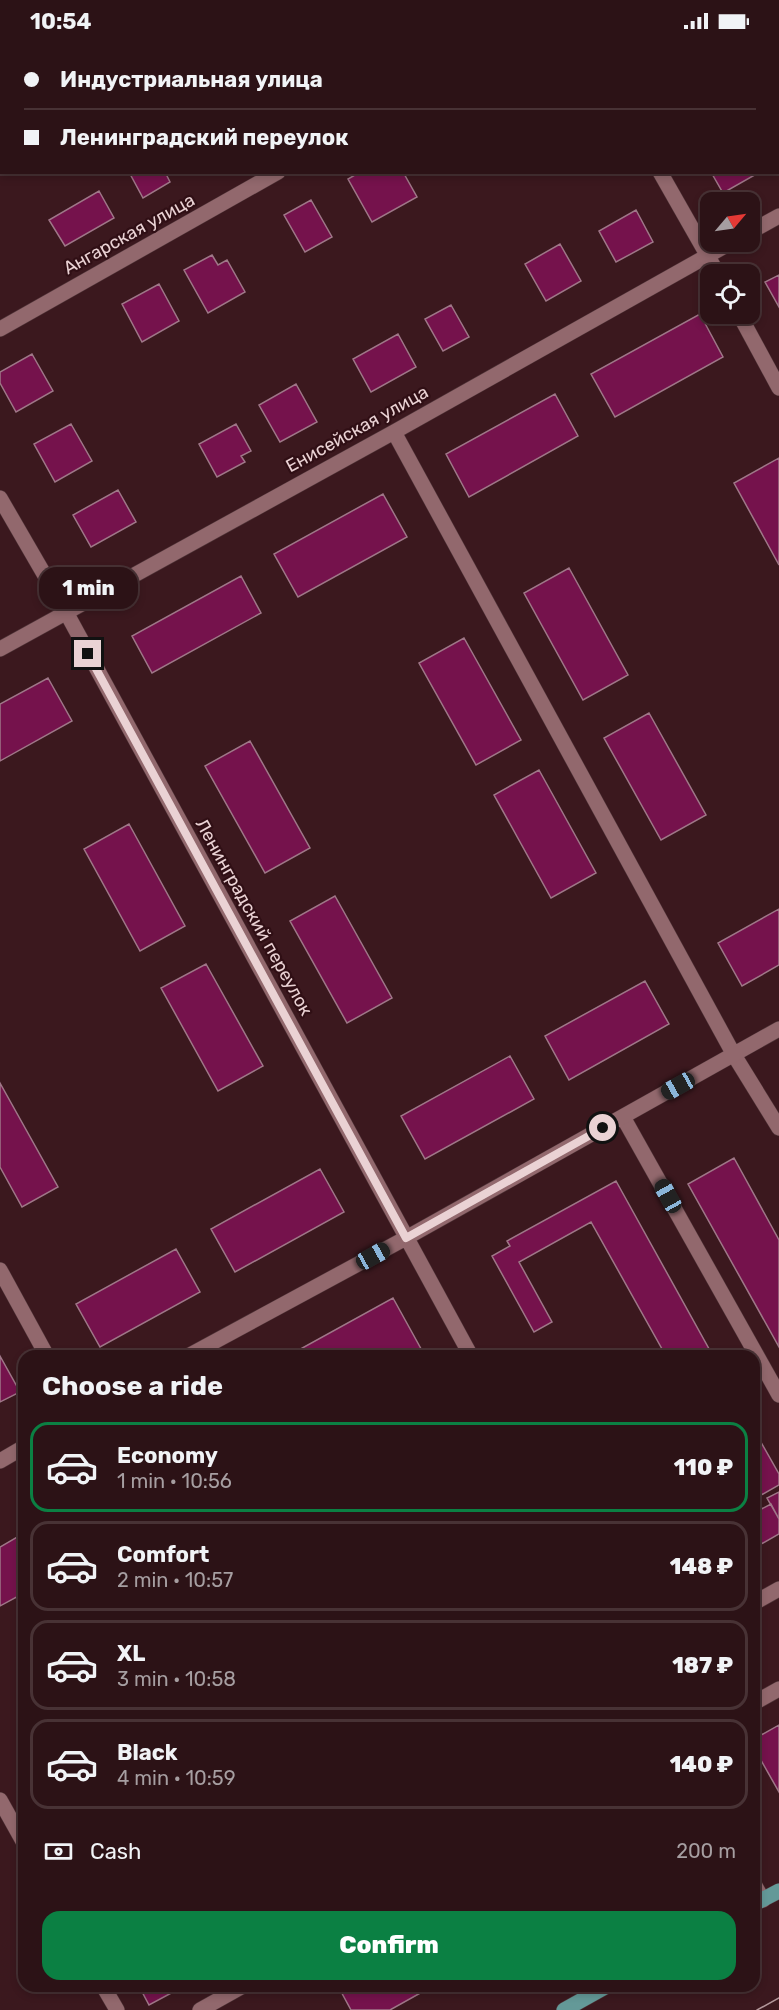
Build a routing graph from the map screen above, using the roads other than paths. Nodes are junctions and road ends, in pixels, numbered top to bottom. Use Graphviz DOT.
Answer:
graph roads {
  1 [pos="274,174"];
  2 [pos="661,174"];
  3 [pos="779,216"];
  4 [pos="760,226"];
  5 [pos="713,252"];
  6 [pos="707,255"];
  7 [pos="712,264"];
  8 [pos="744,324"];
  9 [pos="0,329"];
  10 [pos="779,388"];
  11 [pos="394,432"];
  12 [pos="0,498"];
  13 [pos="66,612"];
  14 [pos="0,649"];
  15 [pos="779,1029"];
  16 [pos="734,1055"];
  17 [pos="623,1117"];
  18 [pos="779,1128"];
  19 [pos="406,1238"];
  20 [pos="0,1270"];
  21 [pos="44,1350"];
  22 [pos="199,1350"];
  23 [pos="468,1350"];
  24 [pos="754,1350"];
  25 [pos="760,1361"];
  26 [pos="779,1395"];
  27 [pos="18,1450"];
  28 [pos="0,1461"];
  29 [pos="779,1589"];
  30 [pos="760,1600"];
  31 [pos="779,1689"];
  32 [pos="760,1700"];
  33 [pos="0,1800"];
  34 [pos="18,1832"];
  35 [pos="779,1891"];
  36 [pos="760,1901"];
  37 [pos="106,1992"];
  38 [pos="232,1992"];
  39 [pos="596,1992"];
  40 [pos="117,2010"];
  41 [pos="200,2010"];
  42 [pos="564,2010"];
  1 -- 9 [label="street, Ангарская улица"];
  2 -- 6 [label="street"];
  3 -- 4 [label="street"];
  5 -- 6 [label="street, Енисейская улица"];
  6 -- 7 [label="street"];
  6 -- 11 [label="street, Енисейская улица"];
  8 -- 10 [label="street"];
  11 -- 13 [label="street, Енисейская улица"];
  11 -- 16 [label="street"];
  12 -- 13 [label="street, Ленинградский переулок"];
  13 -- 14 [label="street, Енисейская улица"];
  13 -- 19 [label="street, Ленинградский переулок"];
  15 -- 16 [label="street"];
  16 -- 17 [label="street"];
  16 -- 18 [label="street"];
  17 -- 19 [label="street"];
  17 -- 24 [label="street"];
  19 -- 22 [label="street"];
  19 -- 23 [label="street, Ленинградский переулок"];
  20 -- 21 [label="street"];
  25 -- 26 [label="street"];
  27 -- 28 [label="street"];
  29 -- 30 [label="street"];
  31 -- 32 [label="street"];
  33 -- 34 [label="street"];
  35 -- 36 [label="main road"];
  37 -- 40 [label="street"];
  38 -- 41 [label="street"];
  39 -- 42 [label="main road"];
}
